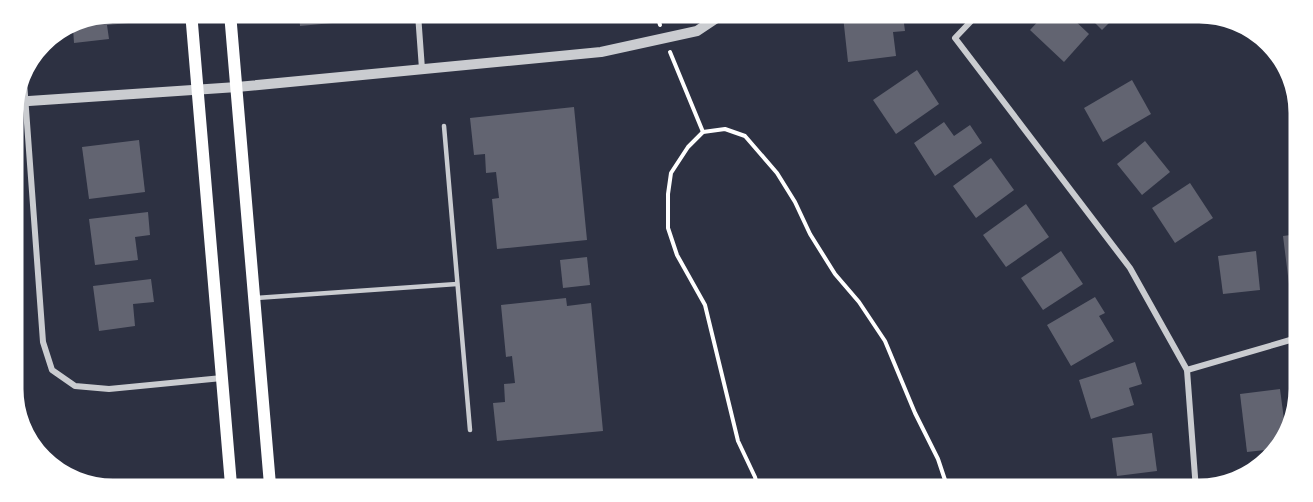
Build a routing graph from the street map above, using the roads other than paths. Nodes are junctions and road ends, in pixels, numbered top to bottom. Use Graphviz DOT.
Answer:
graph roads {
  1 [pos="192,22"];
  2 [pos="231,22"];
  3 [pos="419,22"];
  4 [pos="710,22"];
  5 [pos="970,22"];
  6 [pos="422,69"];
  7 [pos="237,87"];
  8 [pos="197,89"];
  9 [pos="25,94"];
  10 [pos="26,101"];
  11 [pos="444,126"];
  12 [pos="457,284"];
  13 [pos="254,298"];
  14 [pos="1291,340"];
  15 [pos="1187,370"];
  16 [pos="222,378"];
  17 [pos="470,430"];
  18 [pos="1195,479"];
  19 [pos="231,480"];
  20 [pos="270,480"];
  1 -- 8 [label="main road"];
  2 -- 7 [label="main road"];
  3 -- 6 [label="street"];
  4 -- 6 [label="street"];
  5 -- 15 [label="street"];
  6 -- 7 [label="street"];
  7 -- 8 [label="street"];
  7 -- 13 [label="main road"];
  8 -- 10 [label="street"];
  8 -- 16 [label="main road"];
  9 -- 10 [label="street"];
  10 -- 16 [label="street"];
  11 -- 12 [label="lane"];
  12 -- 13 [label="lane"];
  12 -- 17 [label="lane"];
  13 -- 20 [label="main road"];
  14 -- 15 [label="street"];
  15 -- 18 [label="street"];
  16 -- 19 [label="main road"];
}
